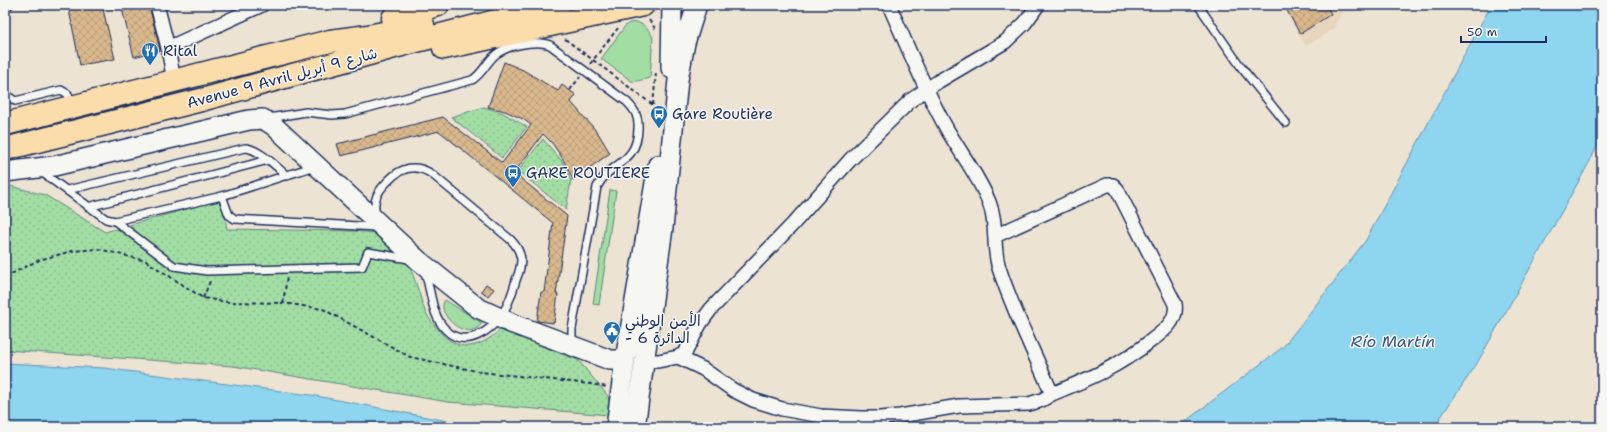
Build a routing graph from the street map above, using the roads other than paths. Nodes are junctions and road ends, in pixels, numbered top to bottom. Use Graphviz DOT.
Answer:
graph roads {
  1 [pos="9,5"];
  2 [pos="157,5"];
  3 [pos="262,5"];
  4 [pos="438,5"];
  5 [pos="502,5"];
  6 [pos="559,5"];
  7 [pos="672,5"];
  8 [pos="697,5"];
  9 [pos="1038,5"];
  10 [pos="1198,5"];
  11 [pos="5,7"];
  12 [pos="894,8"];
  13 [pos="643,11"];
  14 [pos="330,41"];
  15 [pos="168,48"];
  16 [pos="350,59"];
  17 [pos="174,81"];
  18 [pos="5,86"];
  19 [pos="926,89"];
  20 [pos="72,107"];
  21 [pos="263,119"];
  22 [pos="1286,123"];
  23 [pos="5,124"];
  24 [pos="5,148"];
  25 [pos="268,160"];
  26 [pos="317,165"];
  27 [pos="36,168"];
  28 [pos="5,172"];
  29 [pos="287,176"];
  30 [pos="67,190"];
  31 [pos="222,196"];
  32 [pos="88,207"];
  33 [pos="115,221"];
  34 [pos="383,227"];
  35 [pos="995,236"];
  36 [pos="418,260"];
  37 [pos="500,318"];
  38 [pos="581,349"];
  39 [pos="678,357"];
  40 [pos="634,361"];
  41 [pos="1052,394"];
  42 [pos="617,421"];
  43 [pos="636,422"];
  1 -- 11 [label="lane"];
  2 -- 15 [label="street"];
  3 -- 15 [label="street"];
  4 -- 14 [label="highway"];
  5 -- 14 [label="highway, Avenue 9 Avril شارع 9 أبريل"];
  6 -- 16 [label="highway, Avenue 9 Avril شارع 9 أبريل"];
  7 -- 40 [label="street"];
  8 -- 40 [label="street"];
  9 -- 19 [label="street"];
  10 -- 22 [label="lane"];
  12 -- 19 [label="street"];
  13 -- 16 [label="highway"];
  14 -- 17 [label="highway, Avenue 9 Avril شارع 9 أبريل"];
  15 -- 17 [label="street"];
  16 -- 24 [label="highway, Avenue 9 Avril شارع 9 أبريل"];
  17 -- 20 [label="highway, Avenue 9 Avril شارع 9 أبريل"];
  18 -- 20 [label="lane"];
  19 -- 35 [label="street"];
  19 -- 39 [label="street"];
  20 -- 23 [label="highway, Avenue 9 Avril شارع 9 أبريل"];
  21 -- 26 [label="street"];
  21 -- 27 [label="street"];
  21 -- 38 [label="lane"];
  25 -- 29 [label="lane"];
  25 -- 30 [label="lane"];
  25 -- 32 [label="lane"];
  26 -- 29 [label="lane"];
  26 -- 34 [label="street"];
  27 -- 28 [label="street"];
  27 -- 30 [label="lane"];
  29 -- 31 [label="lane"];
  30 -- 32 [label="lane"];
  31 -- 33 [label="lane"];
  31 -- 34 [label="lane"];
  32 -- 33 [label="lane"];
  33 -- 36 [label="lane"];
  34 -- 36 [label="street"];
  34 -- 37 [label="lane"];
  35 -- 41 [label="street"];
  35 -- 41 [label="street"];
  36 -- 37 [label="street"];
  36 -- 37 [label="lane"];
  37 -- 38 [label="street"];
  38 -- 40 [label="street"];
  39 -- 40 [label="street"];
  39 -- 41 [label="street"];
  40 -- 42 [label="street"];
  40 -- 43 [label="street"];
}
